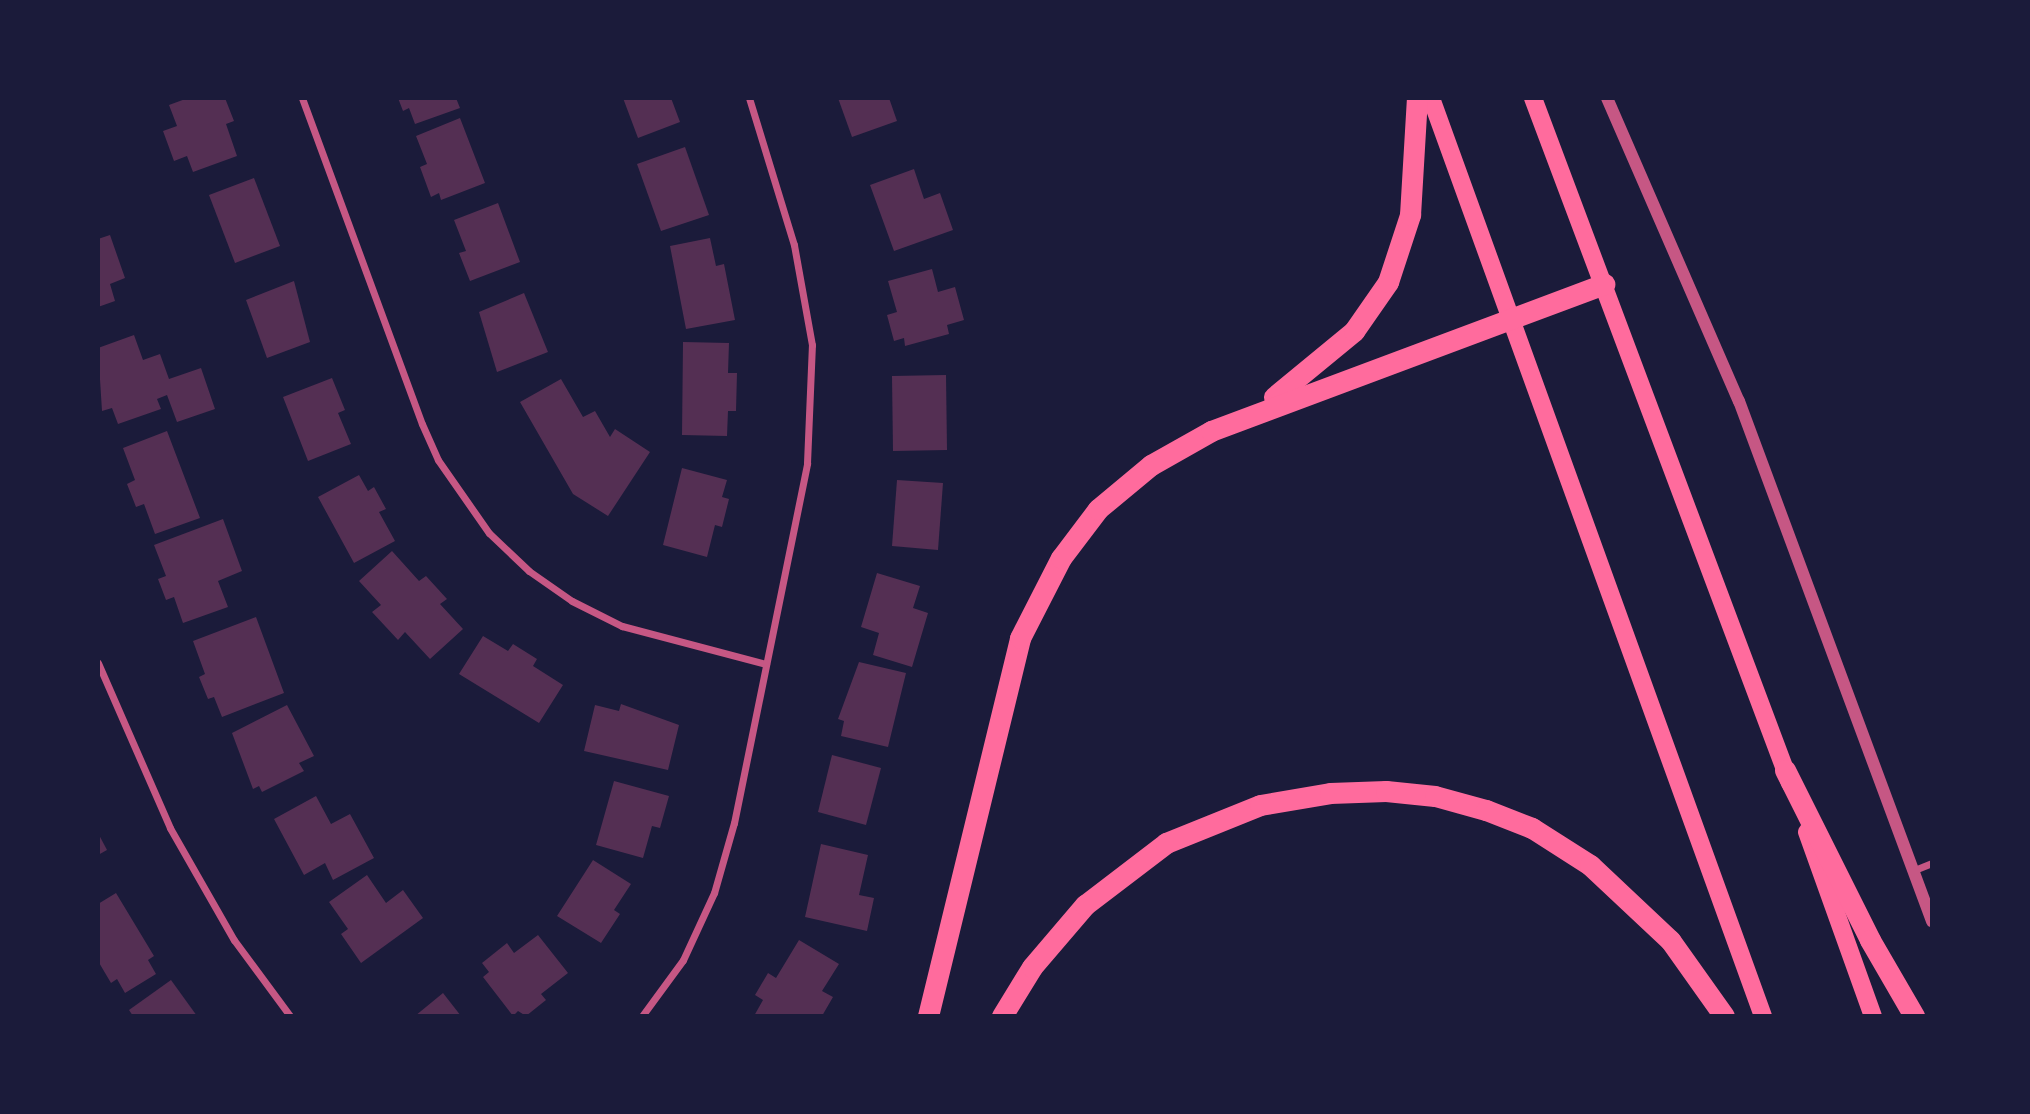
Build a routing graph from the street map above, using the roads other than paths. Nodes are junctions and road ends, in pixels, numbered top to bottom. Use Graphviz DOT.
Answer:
graph roads {
  1 [pos="302,98"];
  2 [pos="749,98"];
  3 [pos="1418,98"];
  4 [pos="1431,98"];
  5 [pos="1533,98"];
  6 [pos="1606,98"];
  7 [pos="1604,284"];
  8 [pos="1511,318"];
  9 [pos="1242,418"];
  10 [pos="98,663"];
  11 [pos="765,664"];
  12 [pos="1785,770"];
  13 [pos="1932,863"];
  14 [pos="1911,871"];
  15 [pos="1932,921"];
  16 [pos="290,1016"];
  17 [pos="642,1016"];
  18 [pos="928,1016"];
  19 [pos="1002,1016"];
  20 [pos="1724,1016"];
  21 [pos="1762,1016"];
  22 [pos="1873,1016"];
  23 [pos="1914,1016"];
  1 -- 11 [label="street"];
  2 -- 11 [label="street"];
  3 -- 9 [label="highway"];
  4 -- 8 [label="main road"];
  5 -- 7 [label="main road"];
  6 -- 14 [label="street"];
  7 -- 8 [label="highway"];
  7 -- 12 [label="main road"];
  8 -- 9 [label="highway"];
  8 -- 21 [label="main road"];
  9 -- 18 [label="highway"];
  10 -- 16 [label="street"];
  11 -- 17 [label="street"];
  12 -- 22 [label="main road"];
  12 -- 23 [label="highway"];
  13 -- 14 [label="street"];
  14 -- 15 [label="street"];
  19 -- 20 [label="highway"];
}
